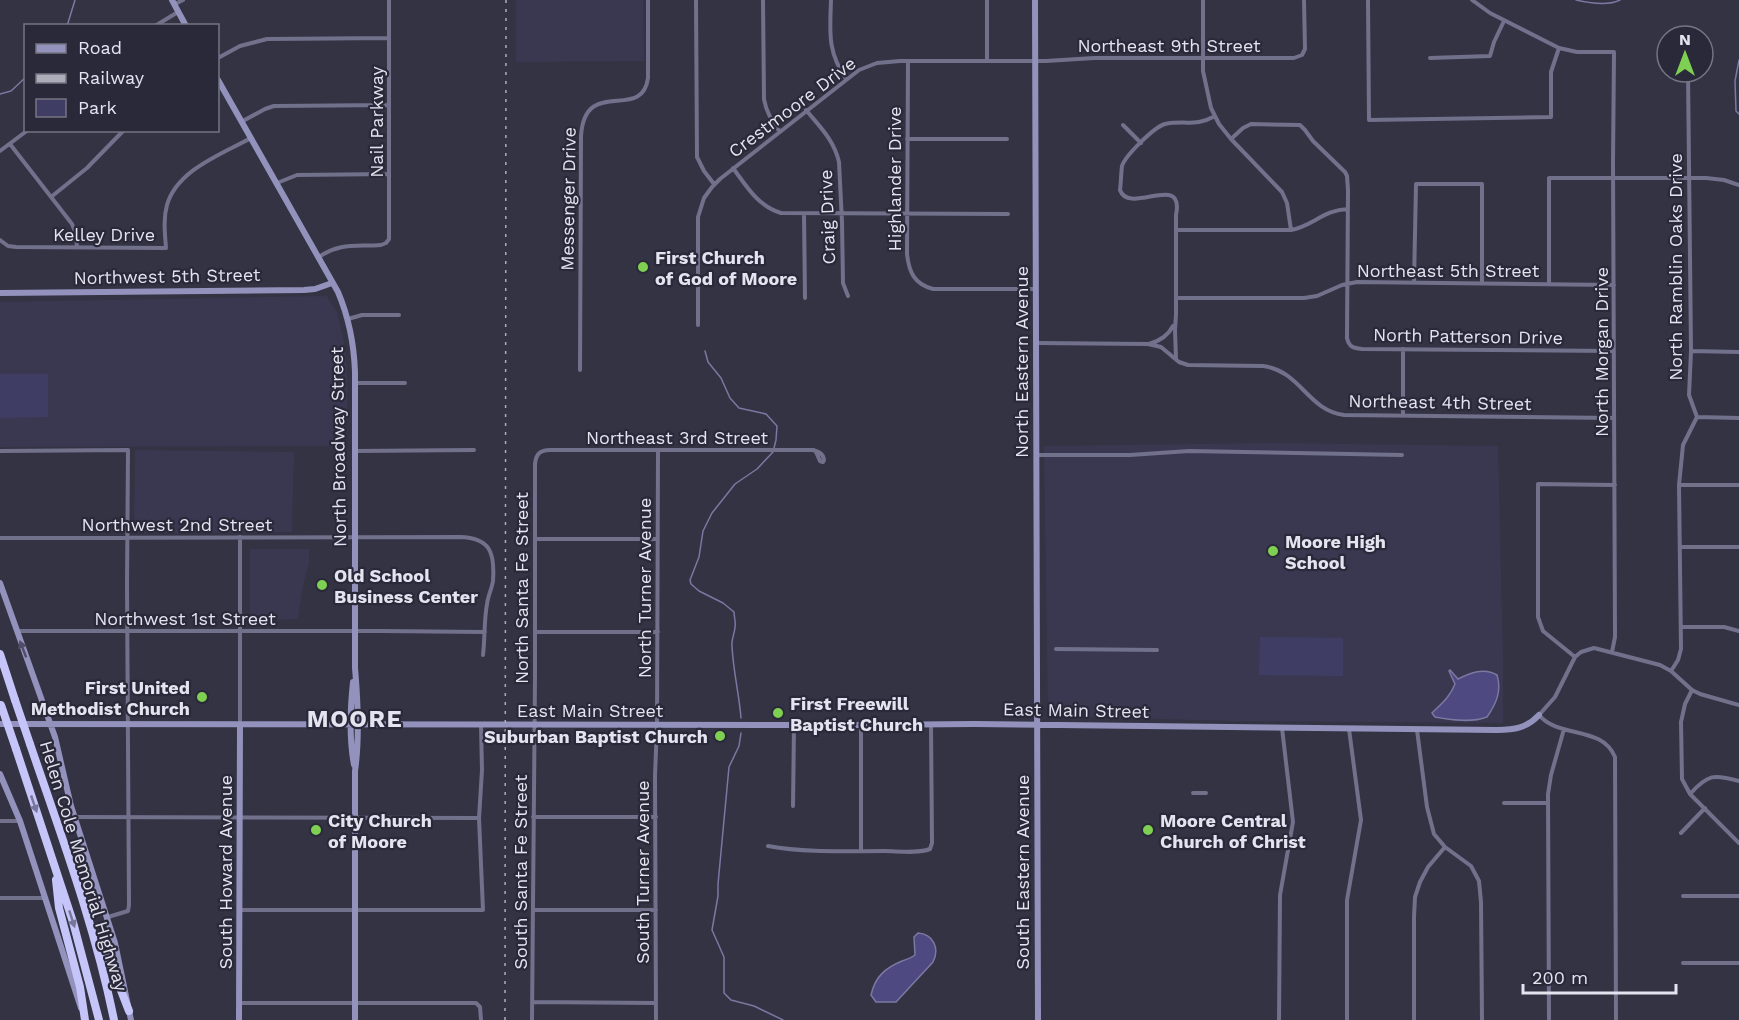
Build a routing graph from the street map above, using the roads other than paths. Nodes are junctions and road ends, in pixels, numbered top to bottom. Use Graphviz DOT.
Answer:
graph roads {
  1 [pos="183,0"];
  2 [pos="389,0"];
  3 [pos="648,0"];
  4 [pos="696,0"];
  5 [pos="764,0"];
  6 [pos="831,0"];
  7 [pos="987,0"];
  8 [pos="1035,0"];
  9 [pos="1203,0"];
  10 [pos="1304,0"];
  11 [pos="1368,0"];
  12 [pos="1472,0"];
  13 [pos="173,2"];
  14 [pos="178,12"];
  15 [pos="1504,21"];
  16 [pos="158,24"];
  17 [pos="185,24"];
  18 [pos="389,38"];
  19 [pos="1559,48"];
  20 [pos="219,57"];
  21 [pos="1202,58"];
  22 [pos="1430,58"];
  23 [pos="908,61"];
  24 [pos="987,61"];
  25 [pos="1036,61"];
  26 [pos="846,79"];
  27 [pos="219,82"];
  28 [pos="1688,84"];
  29 [pos="390,105"];
  30 [pos="806,110"];
  31 [pos="1215,116"];
  32 [pos="241,122"];
  33 [pos="1123,125"];
  34 [pos="25,132"];
  35 [pos="122,132"];
  36 [pos="780,132"];
  37 [pos="250,138"];
  38 [pos="907,139"];
  39 [pos="1007,139"];
  40 [pos="1231,139"];
  41 [pos="1141,143"];
  42 [pos="10,144"];
  43 [pos="0,151"];
  44 [pos="733,168"];
  45 [pos="389,174"];
  46 [pos="1614,178"];
  47 [pos="1688,179"];
  48 [pos="276,183"];
  49 [pos="714,184"];
  50 [pos="1739,185"];
  51 [pos="51,197"];
  52 [pos="1348,209"];
  53 [pos="804,214"];
  54 [pos="841,214"];
  55 [pos="908,214"];
  56 [pos="1008,214"];
  57 [pos="1176,230"];
  58 [pos="1290,230"];
  59 [pos="0,240"];
  60 [pos="77,247"];
  61 [pos="318,258"];
  62 [pos="332,283"];
  63 [pos="1414,283"];
  64 [pos="1482,283"];
  65 [pos="1347,284"];
  66 [pos="1549,284"];
  67 [pos="1614,285"];
  68 [pos="1036,289"];
  69 [pos="0,293"];
  70 [pos="849,296"];
  71 [pos="805,298"];
  72 [pos="1176,298"];
  73 [pos="399,315"];
  74 [pos="348,319"];
  75 [pos="1175,322"];
  76 [pos="698,325"];
  77 [pos="1036,343"];
  78 [pos="1148,344"];
  79 [pos="1403,349"];
  80 [pos="1614,351"];
  81 [pos="1691,351"];
  82 [pos="1739,352"];
  83 [pos="1176,359"];
  84 [pos="580,370"];
  85 [pos="355,383"];
  86 [pos="405,383"];
  87 [pos="1403,416"];
  88 [pos="1697,417"];
  89 [pos="1614,418"];
  90 [pos="1739,418"];
  91 [pos="474,450"];
  92 [pos="0,451"];
  93 [pos="355,451"];
  94 [pos="658,451"];
  95 [pos="816,452"];
  96 [pos="538,453"];
  97 [pos="1036,455"];
  98 [pos="1402,455"];
  99 [pos="1615,485"];
  100 [pos="1679,485"];
  101 [pos="1739,485"];
  102 [pos="240,537"];
  103 [pos="0,538"];
  104 [pos="127,538"];
  105 [pos="355,538"];
  106 [pos="535,539"];
  107 [pos="658,539"];
  108 [pos="1680,547"];
  109 [pos="1739,547"];
  110 [pos="0,583"];
  111 [pos="1681,627"];
  112 [pos="16,631"];
  113 [pos="128,631"];
  114 [pos="240,631"];
  115 [pos="354,631"];
  116 [pos="1739,631"];
  117 [pos="535,632"];
  118 [pos="658,632"];
  119 [pos="485,633"];
  120 [pos="1056,649"];
  121 [pos="1157,650"];
  122 [pos="1612,652"];
  123 [pos="0,654"];
  124 [pos="483,655"];
  125 [pos="1575,657"];
  126 [pos="1671,671"];
  127 [pos="1692,690"];
  128 [pos="0,704"];
  129 [pos="1739,705"];
  130 [pos="1539,715"];
  131 [pos="0,724"];
  132 [pos="50,724"];
  133 [pos="128,724"];
  134 [pos="240,724"];
  135 [pos="354,724"];
  136 [pos="535,724"];
  137 [pos="481,725"];
  138 [pos="657,725"];
  139 [pos="794,725"];
  140 [pos="861,725"];
  141 [pos="932,725"];
  142 [pos="1037,725"];
  143 [pos="1282,728"];
  144 [pos="1348,729"];
  145 [pos="1417,729"];
  146 [pos="1564,729"];
  147 [pos="0,774"];
  148 [pos="1739,781"];
  149 [pos="1194,793"];
  150 [pos="1206,793"];
  151 [pos="1690,794"];
  152 [pos="1504,803"];
  153 [pos="1548,803"];
  154 [pos="793,806"];
  155 [pos="1705,808"];
  156 [pos="75,817"];
  157 [pos="129,817"];
  158 [pos="355,817"];
  159 [pos="533,817"];
  160 [pos="656,817"];
  161 [pos="240,818"];
  162 [pos="479,818"];
  163 [pos="0,821"];
  164 [pos="20,821"];
  165 [pos="1681,833"];
  166 [pos="1739,843"];
  167 [pos="768,846"];
  168 [pos="1445,847"];
  169 [pos="861,851"];
  170 [pos="54,863"];
  171 [pos="1683,896"];
  172 [pos="1739,896"];
  173 [pos="0,898"];
  174 [pos="46,898"];
  175 [pos="240,910"];
  176 [pos="355,910"];
  177 [pos="533,910"];
  178 [pos="656,910"];
  179 [pos="108,918"];
  180 [pos="95,942"];
  181 [pos="1683,963"];
  182 [pos="1739,963"];
  183 [pos="355,1002"];
  184 [pos="532,1002"];
  185 [pos="239,1003"];
  186 [pos="656,1003"];
  187 [pos="129,1011"];
  188 [pos="84,1020"];
  189 [pos="99,1020"];
  190 [pos="114,1020"];
  191 [pos="131,1020"];
  192 [pos="239,1020"];
  193 [pos="355,1020"];
  194 [pos="481,1020"];
  195 [pos="532,1020"];
  196 [pos="656,1020"];
  197 [pos="1038,1020"];
  198 [pos="1280,1020"];
  199 [pos="1347,1020"];
  200 [pos="1414,1020"];
  201 [pos="1482,1020"];
  202 [pos="1549,1020"];
  203 [pos="1616,1020"];
  1 -- 13 [label="street"];
  2 -- 18 [label="street, Nail Parkway"];
  3 -- 84 [label="street, Messenger Drive"];
  4 -- 49 [label="street"];
  5 -- 36 [label="street"];
  6 -- 26 [label="street"];
  7 -- 24 [label="street"];
  8 -- 25 [label="main road, North Eastern Avenue"];
  9 -- 21 [label="street"];
  10 -- 21 [label="street, Northeast 9th Street"];
  11 -- 19 [label="street"];
  12 -- 15 [label="street"];
  13 -- 14 [label="main road"];
  14 -- 16 [label="street"];
  14 -- 17 [label="main road"];
  15 -- 19 [label="street"];
  15 -- 22 [label="street"];
  18 -- 20 [label="street"];
  18 -- 29 [label="street, Nail Parkway"];
  19 -- 46 [label="street, North Morgan Drive"];
  21 -- 25 [label="street, Northeast 9th Street"];
  21 -- 31 [label="street"];
  23 -- 24 [label="street, Crestmoore Drive"];
  23 -- 26 [label="street, Crestmoore Drive"];
  23 -- 38 [label="street, Highlander Drive"];
  24 -- 25 [label="street, Crestmoore Drive"];
  25 -- 68 [label="main road, North Eastern Avenue"];
  26 -- 30 [label="street, Crestmoore Drive"];
  27 -- 32 [label="main road, North Broadway Street"];
  28 -- 47 [label="street, North Ramblin Oaks Drive"];
  29 -- 32 [label="street"];
  29 -- 45 [label="street, Nail Parkway"];
  30 -- 36 [label="street, Crestmoore Drive"];
  30 -- 54 [label="street, Craig Drive"];
  31 -- 40 [label="street"];
  31 -- 41 [label="street"];
  32 -- 37 [label="main road, North Broadway Street"];
  33 -- 41 [label="street"];
  34 -- 42 [label="street"];
  35 -- 51 [label="street"];
  36 -- 44 [label="street, Crestmoore Drive"];
  37 -- 48 [label="main road, North Broadway Street"];
  37 -- 60 [label="street, Kelley Drive"];
  38 -- 39 [label="street"];
  38 -- 55 [label="street, Highlander Drive"];
  40 -- 52 [label="street, North Patterson Drive"];
  40 -- 58 [label="street"];
  41 -- 57 [label="street"];
  42 -- 43 [label="street"];
  42 -- 51 [label="street"];
  44 -- 49 [label="street, Crestmoore Drive"];
  44 -- 53 [label="street"];
  45 -- 48 [label="street"];
  45 -- 61 [label="street, Nail Parkway"];
  46 -- 47 [label="street"];
  46 -- 66 [label="street"];
  46 -- 67 [label="street, North Morgan Drive"];
  47 -- 50 [label="street"];
  47 -- 81 [label="street, North Ramblin Oaks Drive"];
  48 -- 61 [label="main road, North Broadway Street"];
  49 -- 76 [label="street, Crestmoore Drive"];
  51 -- 60 [label="street"];
  52 -- 58 [label="street"];
  52 -- 65 [label="street, North Patterson Drive"];
  53 -- 54 [label="street"];
  53 -- 71 [label="street"];
  54 -- 55 [label="street"];
  54 -- 70 [label="street, Craig Drive"];
  55 -- 56 [label="street"];
  55 -- 68 [label="street, Highlander Drive"];
  57 -- 58 [label="street"];
  57 -- 72 [label="street"];
  59 -- 60 [label="street, Kelley Drive"];
  61 -- 62 [label="main road, North Broadway Street"];
  62 -- 69 [label="main road, Northwest 5th Street"];
  62 -- 74 [label="main road, North Broadway Street"];
  63 -- 64 [label="street, Northeast 5th Street"];
  63 -- 64 [label="street"];
  63 -- 65 [label="street, Northeast 5th Street"];
  64 -- 66 [label="street, Northeast 5th Street"];
  65 -- 72 [label="street, Northeast 5th Street"];
  65 -- 79 [label="street, North Patterson Drive"];
  66 -- 67 [label="street, Northeast 5th Street"];
  67 -- 80 [label="street, North Morgan Drive"];
  68 -- 77 [label="main road, North Eastern Avenue"];
  72 -- 75 [label="street"];
  73 -- 74 [label="street"];
  74 -- 85 [label="main road, North Broadway Street"];
  75 -- 78 [label="street"];
  75 -- 83 [label="street"];
  77 -- 78 [label="street, Northeast 4th Street"];
  77 -- 97 [label="main road, North Eastern Avenue"];
  78 -- 83 [label="street, Northeast 4th Street"];
  79 -- 80 [label="street, North Patterson Drive"];
  79 -- 87 [label="street"];
  80 -- 89 [label="street, North Morgan Drive"];
  81 -- 82 [label="street"];
  81 -- 88 [label="street, North Ramblin Oaks Drive"];
  83 -- 87 [label="street, Northeast 4th Street"];
  85 -- 86 [label="street"];
  85 -- 93 [label="main road, North Broadway Street"];
  87 -- 89 [label="street, Northeast 4th Street"];
  88 -- 90 [label="street"];
  88 -- 100 [label="street"];
  89 -- 99 [label="street, North Morgan Drive"];
  91 -- 93 [label="street"];
  92 -- 104 [label="street"];
  93 -- 105 [label="main road, North Broadway Street"];
  94 -- 95 [label="street, Northeast 3rd Street"];
  94 -- 96 [label="street, Northeast 3rd Street"];
  94 -- 107 [label="street, North Turner Avenue"];
  96 -- 106 [label="street, North Santa Fe Street"];
  97 -- 98 [label="street"];
  97 -- 142 [label="main road, North Eastern Avenue"];
  99 -- 122 [label="street, North Morgan Drive"];
  99 -- 125 [label="street"];
  100 -- 101 [label="street"];
  100 -- 108 [label="street"];
  102 -- 104 [label="street, Northwest 2nd Street"];
  102 -- 105 [label="street, Northwest 2nd Street"];
  102 -- 114 [label="street"];
  103 -- 104 [label="street, Northwest 2nd Street"];
  104 -- 113 [label="street"];
  105 -- 115 [label="main road, North Broadway Street"];
  105 -- 119 [label="street, Northwest 2nd Street"];
  106 -- 107 [label="street"];
  106 -- 117 [label="street, North Santa Fe Street"];
  107 -- 118 [label="street, North Turner Avenue"];
  108 -- 109 [label="street"];
  108 -- 111 [label="street"];
  110 -- 112 [label="main road"];
  111 -- 116 [label="street"];
  111 -- 126 [label="street"];
  112 -- 113 [label="street, Northwest 1st Street"];
  132 -- 112 [label="main road, one-way"];
  113 -- 114 [label="street, Northwest 1st Street"];
  113 -- 133 [label="street"];
  114 -- 115 [label="street, Northwest 1st Street"];
  114 -- 134 [label="street"];
  115 -- 119 [label="street, Northwest 1st Street"];
  115 -- 135 [label="main road, North Broadway Street"];
  117 -- 118 [label="street"];
  117 -- 136 [label="street, North Santa Fe Street"];
  118 -- 138 [label="street, North Turner Avenue"];
  119 -- 124 [label="street"];
  120 -- 121 [label="street"];
  122 -- 125 [label="street"];
  122 -- 126 [label="street"];
  123 -- 180 [label="highway, Helen Cole Memorial Highway, bridge"];
  125 -- 130 [label="street, East Main Street"];
  126 -- 127 [label="street"];
  127 -- 129 [label="street"];
  127 -- 151 [label="street"];
  128 -- 170 [label="highway, Helen Cole Memorial Highway, one-way, bridge"];
  130 -- 145 [label="main road, East Main Street"];
  130 -- 146 [label="street"];
  131 -- 132 [label="main road, East Main Street"];
  132 -- 133 [label="main road, East Main Street"];
  132 -- 156 [label="main road"];
  133 -- 134 [label="main road, East Main Street"];
  133 -- 157 [label="street"];
  134 -- 135 [label="main road, East Main Street"];
  134 -- 161 [label="main road, South Howard Avenue"];
  135 -- 137 [label="main road, East Main Street"];
  135 -- 158 [label="main road, North Broadway Street"];
  136 -- 137 [label="main road, East Main Street"];
  136 -- 138 [label="main road, East Main Street"];
  136 -- 159 [label="street, South Santa Fe Street"];
  137 -- 162 [label="street"];
  138 -- 139 [label="main road, East Main Street"];
  138 -- 160 [label="street, South Turner Avenue"];
  139 -- 140 [label="main road, East Main Street"];
  139 -- 154 [label="street"];
  140 -- 141 [label="main road, East Main Street"];
  140 -- 169 [label="street"];
  141 -- 142 [label="main road, East Main Street"];
  141 -- 169 [label="street"];
  142 -- 143 [label="main road, East Main Street"];
  142 -- 197 [label="main road, South Eastern Avenue"];
  143 -- 144 [label="main road, East Main Street"];
  143 -- 198 [label="street"];
  144 -- 145 [label="main road, East Main Street"];
  144 -- 199 [label="street"];
  145 -- 168 [label="street"];
  146 -- 153 [label="street"];
  146 -- 203 [label="street"];
  147 -- 164 [label="main road"];
  148 -- 151 [label="street"];
  149 -- 150 [label="street"];
  151 -- 155 [label="street"];
  152 -- 153 [label="street"];
  153 -- 202 [label="street"];
  155 -- 165 [label="street"];
  155 -- 166 [label="street"];
  156 -- 157 [label="street"];
  156 -- 179 [label="main road"];
  157 -- 161 [label="street"];
  157 -- 179 [label="street"];
  158 -- 161 [label="street"];
  158 -- 162 [label="street"];
  158 -- 176 [label="main road, North Broadway Street"];
  159 -- 160 [label="street"];
  159 -- 177 [label="street, South Santa Fe Street"];
  160 -- 178 [label="street, South Turner Avenue"];
  161 -- 175 [label="main road, South Howard Avenue"];
  162 -- 176 [label="street"];
  163 -- 164 [label="street"];
  164 -- 174 [label="main road"];
  167 -- 169 [label="street"];
  168 -- 200 [label="street"];
  168 -- 201 [label="street"];
  170 -- 188 [label="highway"];
  170 -- 189 [label="highway, Helen Cole Memorial Highway, one-way"];
  171 -- 172 [label="street"];
  173 -- 174 [label="street"];
  174 -- 188 [label="main road"];
  175 -- 176 [label="street"];
  175 -- 185 [label="main road, South Howard Avenue"];
  176 -- 183 [label="main road, North Broadway Street"];
  177 -- 178 [label="street"];
  177 -- 184 [label="street, South Santa Fe Street"];
  178 -- 186 [label="street, South Turner Avenue"];
  179 -- 187 [label="main road"];
  180 -- 187 [label="highway"];
  180 -- 190 [label="highway, Helen Cole Memorial Highway"];
  181 -- 182 [label="street"];
  183 -- 185 [label="street"];
  183 -- 193 [label="main road, North Broadway Street"];
  183 -- 194 [label="street"];
  184 -- 186 [label="street"];
  184 -- 195 [label="street, South Santa Fe Street"];
  185 -- 192 [label="main road, South Howard Avenue"];
  186 -- 196 [label="street, South Turner Avenue"];
  187 -- 191 [label="main road"];
}
